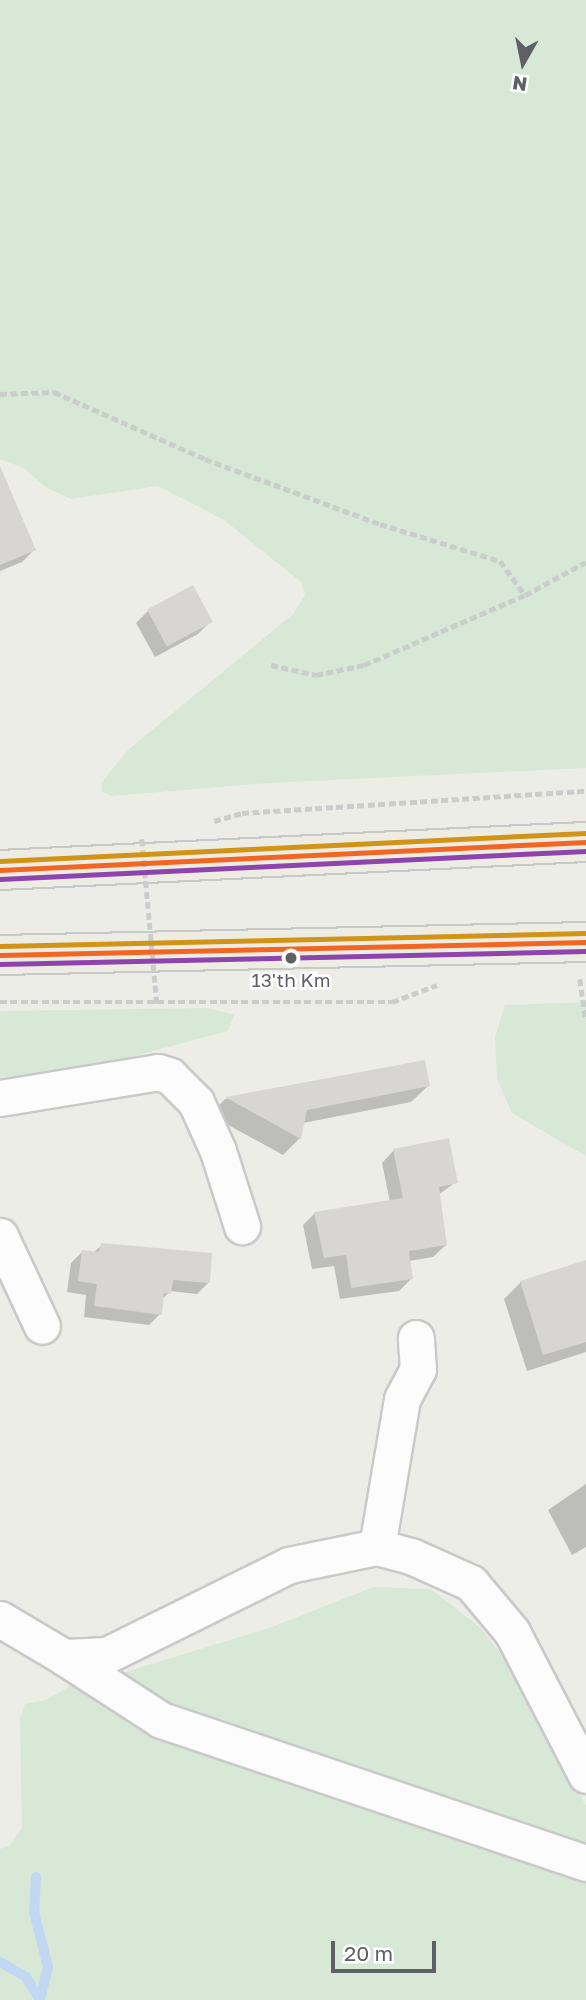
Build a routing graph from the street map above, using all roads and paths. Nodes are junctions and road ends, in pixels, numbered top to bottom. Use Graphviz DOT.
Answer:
graph roads {
  1 [pos="0,394"];
  2 [pos="586,562"];
  3 [pos="526,595"];
  4 [pos="271,665"];
  5 [pos="586,791"];
  6 [pos="242,813"];
  7 [pos="142,839"];
  8 [pos="586,842"];
  9 [pos="0,870"];
  10 [pos="586,942"];
  11 [pos="0,955"];
  12 [pos="583,979"];
  13 [pos="567,980"];
  14 [pos="446,984"];
  15 [pos="0,1002"];
  16 [pos="157,1004"];
  17 [pos="586,1021"];
  18 [pos="0,1098"];
  19 [pos="242,1226"];
  20 [pos="0,1236"];
  21 [pos="42,1326"];
  22 [pos="416,1338"];
  23 [pos="377,1547"];
  24 [pos="0,1619"];
  25 [pos="64,1657"];
  26 [pos="586,1775"];
  27 [pos="586,1863"];
  1 -- 3 [label="path"];
  2 -- 3 [label="path"];
  3 -- 4 [label="path"];
  5 -- 6 [label="path"];
  7 -- 16 [label="path, bridge"];
  8 -- 9 [label="highway"];
  10 -- 11 [label="highway"];
  12 -- 13 [label="path"];
  12 -- 17 [label="path"];
  14 -- 16 [label="path"];
  15 -- 16 [label="path"];
  18 -- 19 [label="street"];
  20 -- 21 [label="street"];
  22 -- 23 [label="street"];
  23 -- 25 [label="street"];
  23 -- 26 [label="street"];
  24 -- 25 [label="street"];
  25 -- 27 [label="street"];
}
